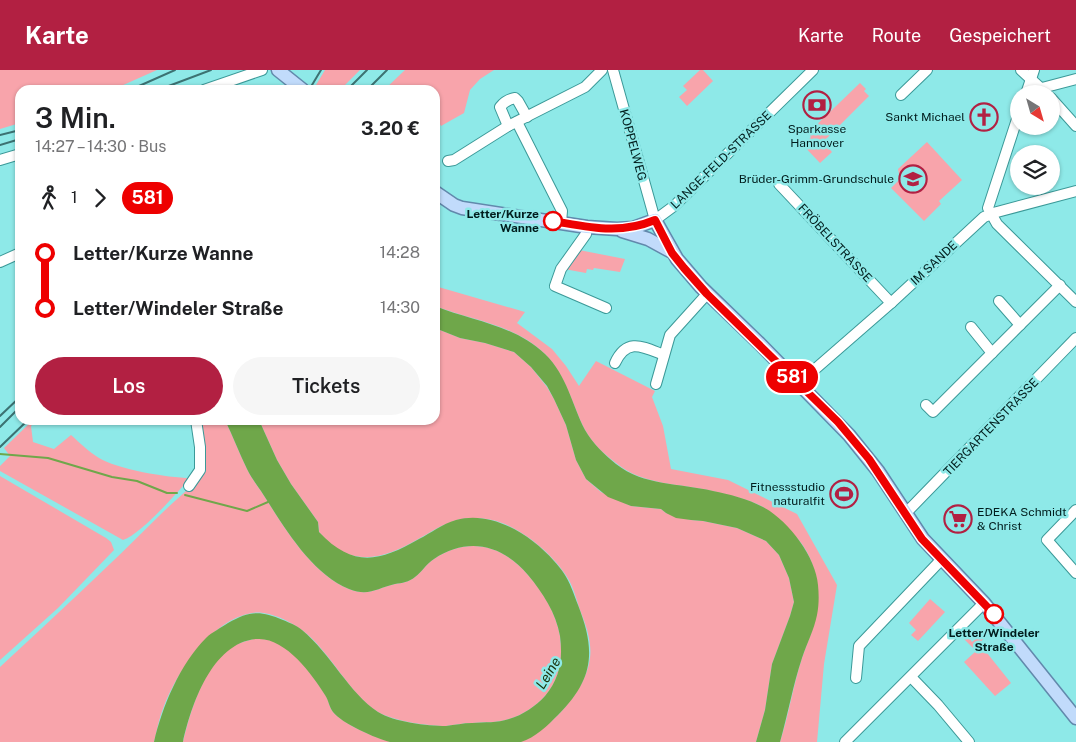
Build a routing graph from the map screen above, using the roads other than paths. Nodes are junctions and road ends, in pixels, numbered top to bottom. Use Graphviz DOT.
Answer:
graph roads {
  1 [pos="262,70"];
  2 [pos="278,70"];
  3 [pos="602,70"];
  4 [pos="614,70"];
  5 [pos="813,70"];
  6 [pos="927,70"];
  7 [pos="1022,70"];
  8 [pos="1033,75"];
  9 [pos="1076,79"];
  10 [pos="218,85"];
  11 [pos="298,85"];
  12 [pos="1060,85"];
  13 [pos="900,95"];
  14 [pos="1060,108"];
  15 [pos="526,117"];
  16 [pos="513,124"];
  17 [pos="1076,126"];
  18 [pos="1011,135"];
  19 [pos="15,156"];
  20 [pos="0,160"];
  21 [pos="448,160"];
  22 [pos="779,184"];
  23 [pos="1076,191"];
  24 [pos="440,199"];
  25 [pos="991,214"];
  26 [pos="655,220"];
  27 [pos="561,222"];
  28 [pos="587,226"];
  29 [pos="617,229"];
  30 [pos="672,253"];
  31 [pos="15,255"];
  32 [pos="0,262"];
  33 [pos="1060,285"];
  34 [pos="707,294"];
  35 [pos="999,301"];
  36 [pos="1076,302"];
  37 [pos="891,303"];
  38 [pos="606,308"];
  39 [pos="1020,325"];
  40 [pos="971,326"];
  41 [pos="1076,338"];
  42 [pos="992,353"];
  43 [pos="664,355"];
  44 [pos="615,363"];
  45 [pos="656,384"];
  46 [pos="798,384"];
  47 [pos="926,405"];
  48 [pos="197,425"];
  49 [pos="189,486"];
  50 [pos="1076,510"];
  51 [pos="905,514"];
  52 [pos="941,560"];
  53 [pos="1076,573"];
  54 [pos="984,603"];
  55 [pos="911,677"];
  56 [pos="856,678"];
  57 [pos="1076,718"];
  58 [pos="845,742"];
  59 [pos="969,742"];
  1 -- 10 [label="street"];
  2 -- 11 [label="main road"];
  3 -- 15 [label="street"];
  4 -- 26 [label="street, KOPPELWEG"];
  5 -- 26 [label="street, LANGE-FELD-STRASSE"];
  6 -- 13 [label="street"];
  7 -- 8 [label="street"];
  9 -- 12 [label="street"];
  14 -- 17 [label="street"];
  15 -- 16 [label="street"];
  15 -- 16 [label="street"];
  16 -- 21 [label="street"];
  16 -- 27 [label="street"];
  18 -- 25 [label="street"];
  19 -- 20 [label="street"];
  22 -- 37 [label="street, FRÖBELSTRASSE"];
  23 -- 25 [label="street"];
  24 -- 27 [label="main road"];
  25 -- 33 [label="street"];
  25 -- 37 [label="street, IM SANDE"];
  26 -- 29 [label="main road, LANGE-FELD-STRASSE"];
  26 -- 30 [label="main road"];
  27 -- 28 [label="main road"];
  28 -- 29 [label="main road"];
  28 -- 38 [label="street"];
  29 -- 30 [label="main road"];
  30 -- 34 [label="main road"];
  31 -- 32 [label="street"];
  33 -- 36 [label="street"];
  33 -- 39 [label="street"];
  34 -- 43 [label="street"];
  34 -- 46 [label="main road"];
  35 -- 39 [label="street"];
  37 -- 46 [label="street, IM SANDE"];
  39 -- 42 [label="street"];
  40 -- 42 [label="street"];
  41 -- 51 [label="street, TIERGARTENSTRASSE"];
  42 -- 47 [label="street"];
  43 -- 44 [label="street"];
  43 -- 45 [label="street"];
  46 -- 51 [label="main road"];
  48 -- 49 [label="street"];
  50 -- 53 [label="street"];
  51 -- 52 [label="main road"];
  52 -- 54 [label="main road"];
  52 -- 56 [label="street"];
  54 -- 55 [label="street"];
  54 -- 57 [label="main road"];
  55 -- 58 [label="street"];
  55 -- 59 [label="street"];
}
